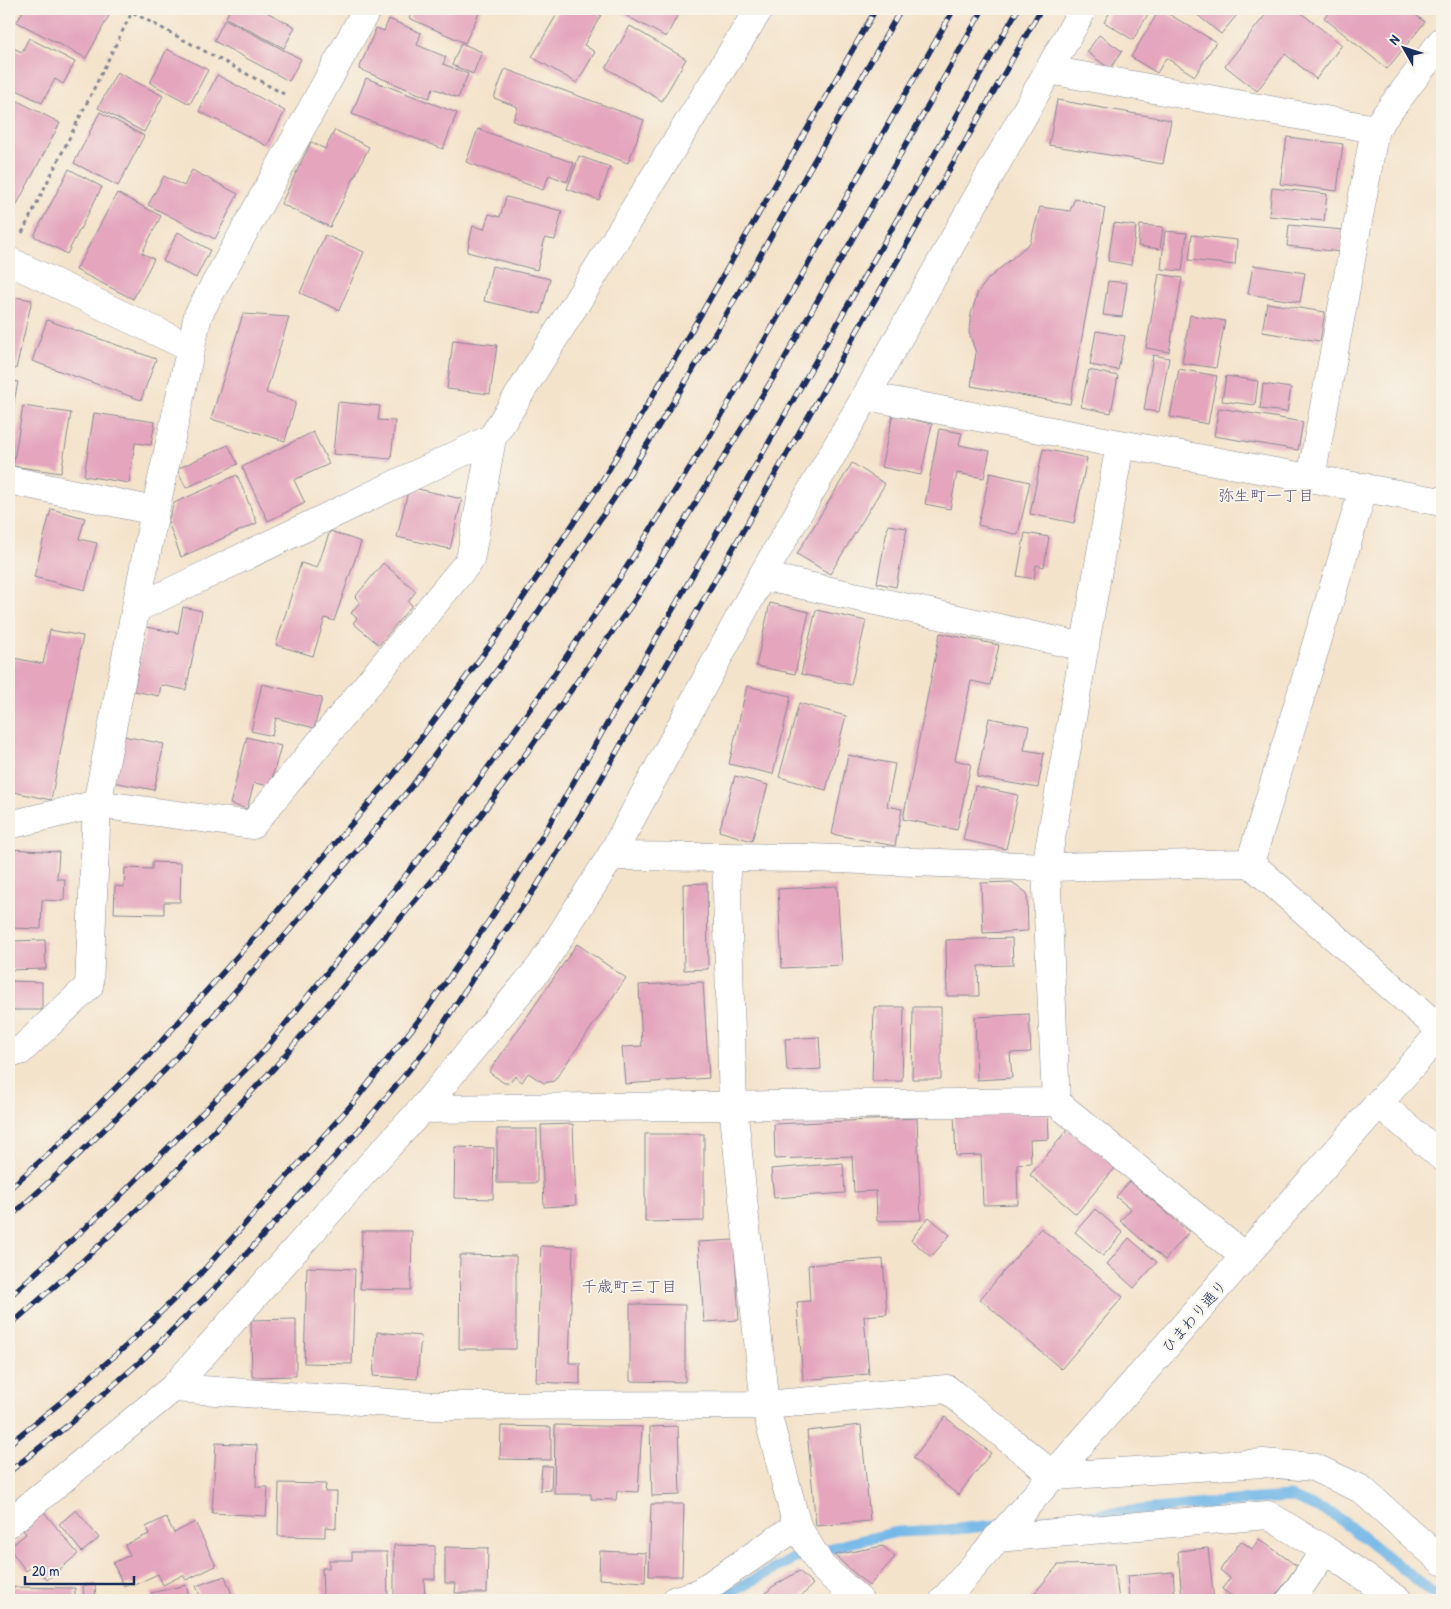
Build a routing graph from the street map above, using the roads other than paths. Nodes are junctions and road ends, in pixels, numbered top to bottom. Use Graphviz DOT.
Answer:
graph roads {
  1 [pos="367,9"];
  2 [pos="759,9"];
  3 [pos="1083,9"];
  4 [pos="1442,40"];
  5 [pos="1049,70"];
  6 [pos="1375,129"];
  7 [pos="9,261"];
  8 [pos="190,348"];
  9 [pos="866,396"];
  10 [pos="492,438"];
  11 [pos="1120,444"];
  12 [pos="1311,478"];
  13 [pos="9,480"];
  14 [pos="1364,487"];
  15 [pos="1442,502"];
  16 [pos="155,511"];
  17 [pos="762,576"];
  18 [pos="137,608"];
  19 [pos="1085,647"];
  20 [pos="97,804"];
  21 [pos="9,826"];
  22 [pos="611,856"];
  23 [pos="726,857"];
  24 [pos="1250,863"];
  25 [pos="1046,867"];
  26 [pos="1442,1031"];
  27 [pos="9,1051"];
  28 [pos="1056,1102"];
  29 [pos="1379,1103"];
  30 [pos="733,1106"];
  31 [pos="422,1109"];
  32 [pos="1442,1157"];
  33 [pos="1245,1257"];
  34 [pos="173,1388"];
  35 [pos="765,1405"];
  36 [pos="1054,1476"];
  37 [pos="9,1523"];
  38 [pos="797,1526"];
  39 [pos="997,1538"];
  40 [pos="1325,1550"];
  41 [pos="1442,1560"];
  42 [pos="676,1600"];
  43 [pos="859,1600"];
  44 [pos="944,1600"];
  45 [pos="1291,1600"];
  46 [pos="1398,1600"];
  1 -- 8 [label="street"];
  2 -- 10 [label="street"];
  3 -- 5 [label="street"];
  4 -- 6 [label="street"];
  5 -- 6 [label="street"];
  5 -- 9 [label="street"];
  6 -- 12 [label="street"];
  7 -- 8 [label="street"];
  8 -- 16 [label="street"];
  9 -- 11 [label="street"];
  9 -- 17 [label="street"];
  10 -- 18 [label="street"];
  10 -- 20 [label="street"];
  11 -- 12 [label="street"];
  11 -- 19 [label="street"];
  12 -- 14 [label="street"];
  13 -- 16 [label="street"];
  14 -- 15 [label="street"];
  14 -- 24 [label="street"];
  16 -- 18 [label="street"];
  17 -- 19 [label="street"];
  17 -- 22 [label="street"];
  18 -- 20 [label="street"];
  19 -- 25 [label="street"];
  20 -- 21 [label="street"];
  20 -- 27 [label="street"];
  22 -- 23 [label="street"];
  22 -- 31 [label="street"];
  23 -- 25 [label="street"];
  23 -- 30 [label="street"];
  24 -- 25 [label="street"];
  24 -- 26 [label="street"];
  25 -- 28 [label="street"];
  26 -- 29 [label="street, ひまわり通り"];
  28 -- 30 [label="street"];
  28 -- 33 [label="street"];
  29 -- 32 [label="street"];
  29 -- 33 [label="street, ひまわり通り"];
  30 -- 31 [label="street"];
  30 -- 35 [label="street"];
  31 -- 34 [label="street"];
  33 -- 36 [label="street, ひまわり通り"];
  34 -- 35 [label="street"];
  34 -- 37 [label="street"];
  35 -- 36 [label="street"];
  35 -- 38 [label="street"];
  36 -- 39 [label="street, ひまわり通り"];
  36 -- 41 [label="street"];
  38 -- 42 [label="street"];
  38 -- 43 [label="street"];
  39 -- 40 [label="street"];
  39 -- 44 [label="street, ひまわり通り"];
  40 -- 45 [label="street"];
  40 -- 46 [label="street"];
}
